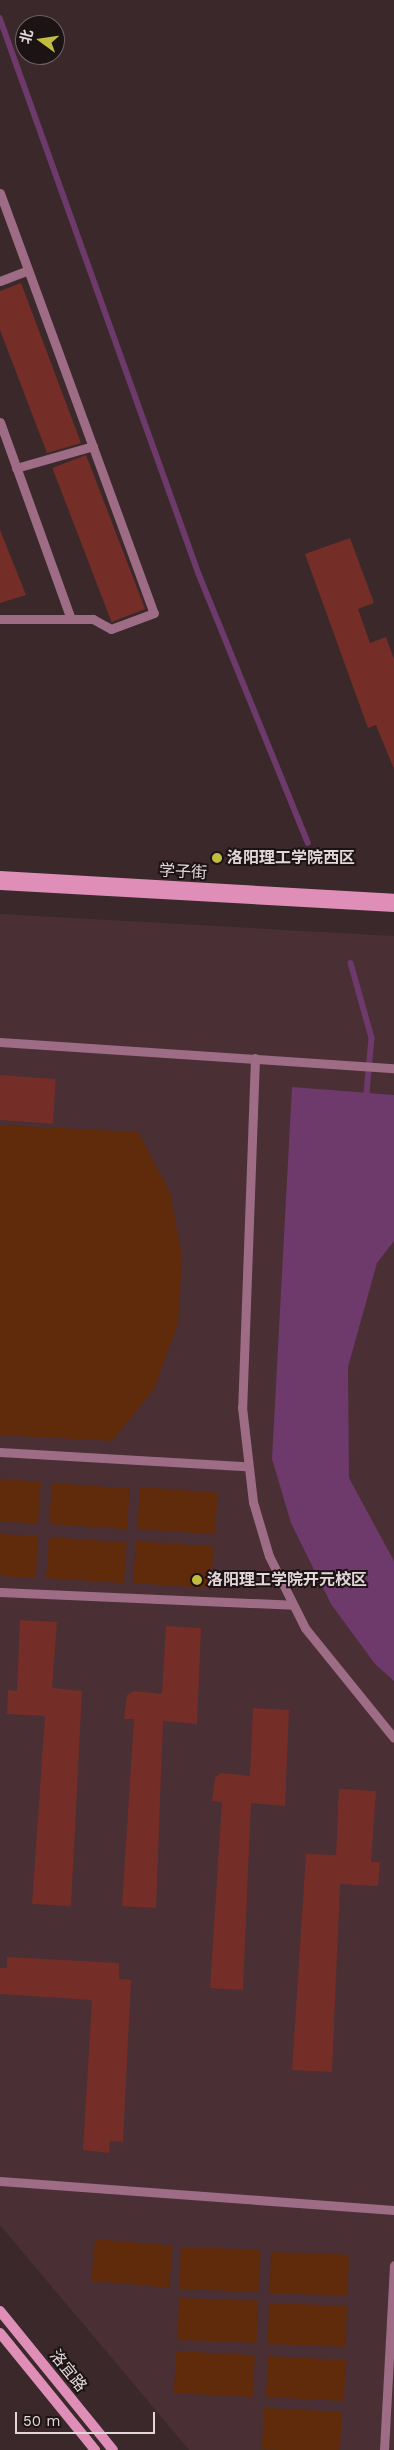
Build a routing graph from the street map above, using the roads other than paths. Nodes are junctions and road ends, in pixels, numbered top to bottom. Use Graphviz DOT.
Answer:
graph roads {
  1 [pos="0,193"];
  2 [pos="28,270"];
  3 [pos="0,281"];
  4 [pos="0,422"];
  5 [pos="93,446"];
  6 [pos="16,468"];
  7 [pos="71,619"];
  8 [pos="0,620"];
  9 [pos="0,876"];
  10 [pos="0,885"];
  11 [pos="394,899"];
  12 [pos="394,908"];
  13 [pos="0,1042"];
  14 [pos="255,1058"];
  15 [pos="394,1068"];
  16 [pos="0,1452"];
  17 [pos="246,1466"];
  18 [pos="0,1592"];
  19 [pos="292,1605"];
  20 [pos="394,1738"];
  21 [pos="0,2181"];
  22 [pos="394,2210"];
  23 [pos="394,2264"];
  24 [pos="0,2311"];
  25 [pos="0,2333"];
  26 [pos="95,2450"];
  27 [pos="113,2450"];
  28 [pos="384,2450"];
  1 -- 2 [label="lane"];
  2 -- 3 [label="lane"];
  2 -- 5 [label="lane"];
  4 -- 6 [label="lane"];
  5 -- 6 [label="lane"];
  5 -- 7 [label="lane"];
  6 -- 7 [label="lane"];
  7 -- 8 [label="lane"];
  9 -- 11 [label="street, 学子街"];
  10 -- 12 [label="street, 学子街"];
  13 -- 14 [label="lane"];
  14 -- 15 [label="lane"];
  14 -- 17 [label="lane"];
  16 -- 17 [label="lane"];
  17 -- 19 [label="lane"];
  18 -- 19 [label="lane"];
  19 -- 20 [label="lane"];
  21 -- 22 [label="lane"];
  23 -- 28 [label="lane"];
  24 -- 27 [label="street, 洛宜路"];
  25 -- 26 [label="street, 洛宜路"];
}
